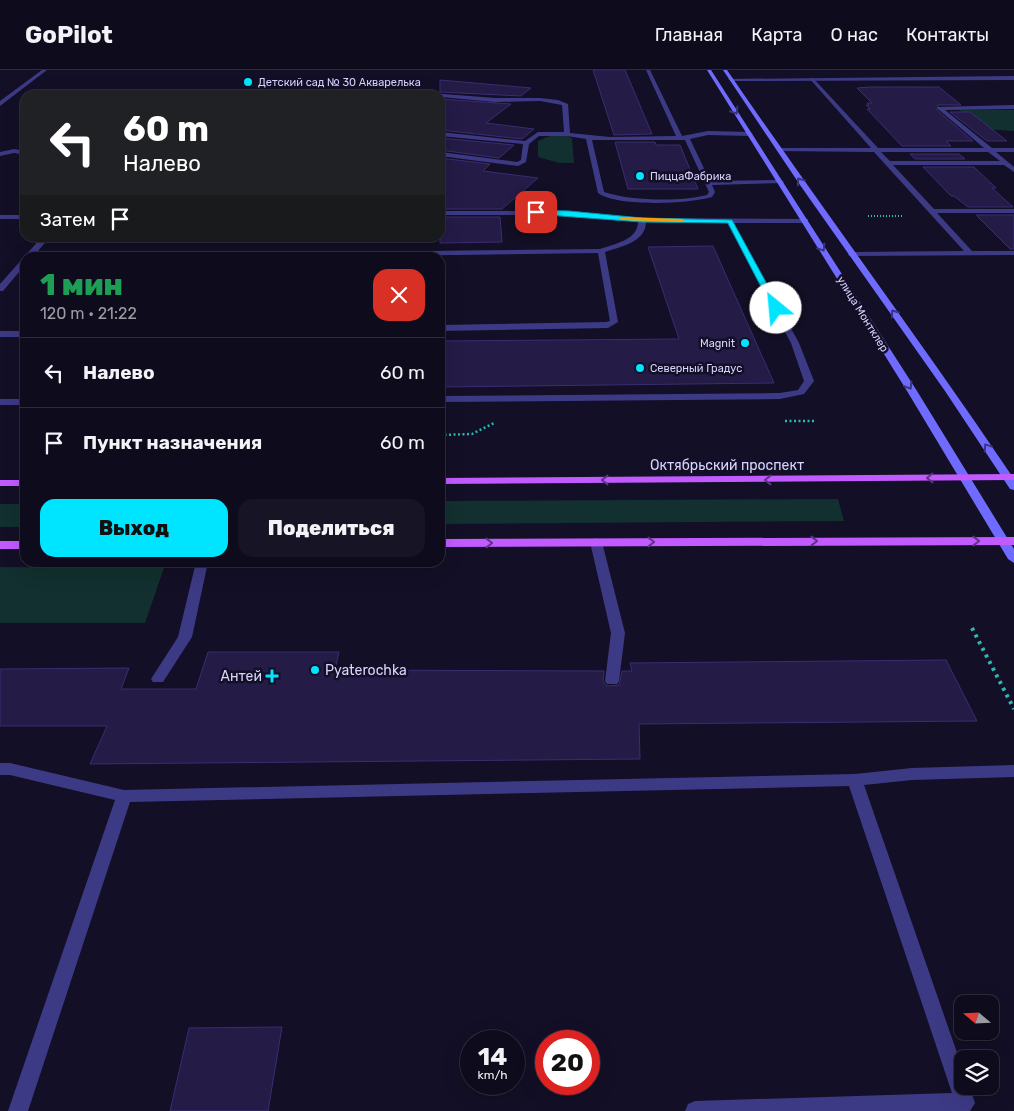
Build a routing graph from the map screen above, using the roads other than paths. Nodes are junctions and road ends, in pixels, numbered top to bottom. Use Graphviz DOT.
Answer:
graph roads {
  1 [pos="44,70"];
  2 [pos="648,70"];
  3 [pos="709,70"];
  4 [pos="725,70"];
  5 [pos="1014,78"];
  6 [pos="731,79"];
  7 [pos="811,79"];
  8 [pos="445,96"];
  9 [pos="0,104"];
  10 [pos="1014,107"];
  11 [pos="567,134"];
  12 [pos="750,134"];
  13 [pos="445,135"];
  14 [pos="589,138"];
  15 [pos="684,138"];
  16 [pos="526,143"];
  17 [pos="780,150"];
  18 [pos="876,150"];
  19 [pos="990,150"];
  20 [pos="1014,150"];
  21 [pos="20,152"];
  22 [pos="0,154"];
  23 [pos="445,155"];
  24 [pos="888,163"];
  25 [pos="1006,163"];
  26 [pos="1014,170"];
  27 [pos="781,182"];
  28 [pos="708,183"];
  29 [pos="1014,210"];
  30 [pos="932,211"];
  31 [pos="445,213"];
  32 [pos="0,217"];
  33 [pos="20,217"];
  34 [pos="642,220"];
  35 [pos="730,221"];
  36 [pos="805,221"];
  37 [pos="41,242"];
  38 [pos="601,251"];
  39 [pos="32,252"];
  40 [pos="445,253"];
  41 [pos="1014,253"];
  42 [pos="852,254"];
  43 [pos="971,254"];
  44 [pos="20,266"];
  45 [pos="0,289"];
  46 [pos="445,328"];
  47 [pos="0,334"];
  48 [pos="20,334"];
  49 [pos="445,398"];
  50 [pos="0,402"];
  51 [pos="20,402"];
  52 [pos="1011,477"];
  53 [pos="964,478"];
  54 [pos="445,481"];
  55 [pos="0,483"];
  56 [pos="20,483"];
  57 [pos="1014,487"];
  58 [pos="1001,541"];
  59 [pos="1014,541"];
  60 [pos="596,542"];
  61 [pos="445,543"];
  62 [pos="0,545"];
  63 [pos="20,545"];
  64 [pos="1014,559"];
  65 [pos="201,567"];
  66 [pos="158,679"];
  67 [pos="612,682"];
  68 [pos="0,769"];
  69 [pos="1014,771"];
  70 [pos="855,780"];
  71 [pos="124,796"];
  72 [pos="18,1111"];
  73 [pos="696,1111"];
  1 -- 9 [label="street"];
  2 -- 15 [label="street"];
  3 -- 12 [label="street, улица Монтклер, one-way"];
  4 -- 6 [label="street, улица Монтклер"];
  5 -- 7 [label="street"];
  6 -- 7 [label="street"];
  6 -- 17 [label="street, улица Монтклер"];
  7 -- 18 [label="street"];
  8 -- 11 [label="street"];
  10 -- 19 [label="street"];
  11 -- 14 [label="street"];
  11 -- 16 [label="street"];
  12 -- 15 [label="street"];
  12 -- 27 [label="street, улица Монтклер"];
  13 -- 16 [label="street"];
  14 -- 15 [label="street"];
  14 -- 28 [label="street"];
  15 -- 28 [label="street"];
  16 -- 23 [label="street"];
  17 -- 18 [label="street"];
  42 -- 17 [label="street, улица Монтклер, one-way"];
  18 -- 19 [label="street"];
  18 -- 24 [label="street"];
  19 -- 20 [label="street"];
  19 -- 25 [label="street"];
  21 -- 22 [label="street"];
  24 -- 25 [label="street"];
  24 -- 30 [label="street"];
  25 -- 26 [label="street"];
  27 -- 28 [label="street"];
  27 -- 36 [label="street, улица Монтклер"];
  29 -- 30 [label="street"];
  30 -- 43 [label="street"];
  31 -- 34 [label="street"];
  32 -- 33 [label="street"];
  34 -- 35 [label="street"];
  34 -- 38 [label="street"];
  35 -- 36 [label="street"];
  35 -- 49 [label="street"];
  36 -- 53 [label="street, улица Монтклер, one-way"];
  37 -- 39 [label="street"];
  38 -- 40 [label="street"];
  38 -- 46 [label="street"];
  41 -- 43 [label="street"];
  42 -- 43 [label="street"];
  52 -- 42 [label="street, улица Монтклер, one-way"];
  44 -- 45 [label="street"];
  47 -- 48 [label="street"];
  50 -- 51 [label="street"];
  52 -- 53 [label="main road, Октябрьский проспект"];
  52 -- 57 [label="street, улица Монтклер"];
  53 -- 54 [label="main road, Октябрьский проспект, one-way"];
  53 -- 58 [label="street, улица Монтклер"];
  55 -- 56 [label="main road"];
  58 -- 59 [label="main road"];
  60 -- 58 [label="main road, one-way"];
  58 -- 64 [label="street, улица Монтклер"];
  61 -- 60 [label="main road, one-way"];
  60 -- 67 [label="street"];
  62 -- 63 [label="main road"];
  65 -- 66 [label="street"];
  68 -- 71 [label="street"];
  69 -- 70 [label="street"];
  70 -- 71 [label="street"];
  70 -- 73 [label="street"];
  71 -- 72 [label="street"];
}
